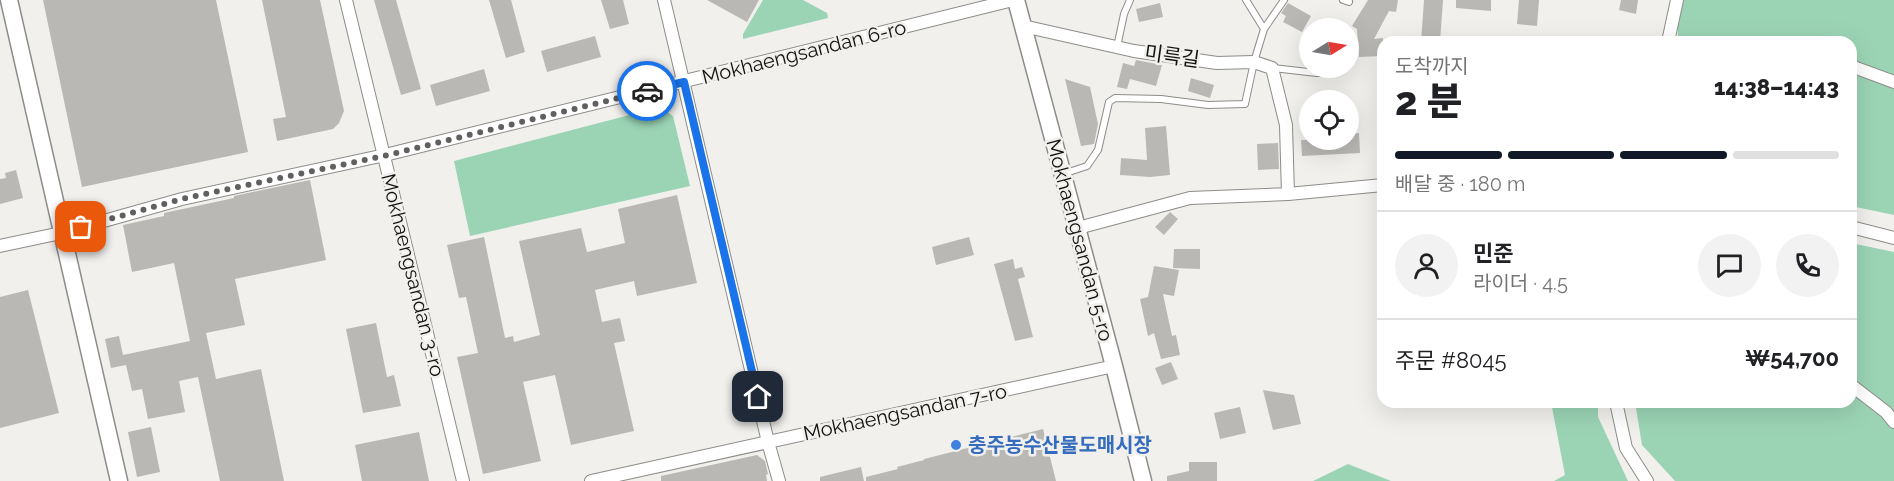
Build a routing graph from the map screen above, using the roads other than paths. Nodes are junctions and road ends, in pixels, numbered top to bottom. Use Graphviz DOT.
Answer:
graph roads {
  1 [pos="9,0"];
  2 [pos="346,0"];
  3 [pos="664,0"];
  4 [pos="1014,0"];
  5 [pos="1130,0"];
  6 [pos="1246,0"];
  7 [pos="1284,0"];
  8 [pos="1677,0"];
  9 [pos="1023,26"];
  10 [pos="1264,28"];
  11 [pos="1669,36"];
  12 [pos="1117,47"];
  13 [pos="1254,62"];
  14 [pos="1272,68"];
  15 [pos="1857,68"];
  16 [pos="1299,70"];
  17 [pos="684,82"];
  18 [pos="1894,82"];
  19 [pos="384,156"];
  20 [pos="1063,174"];
  21 [pos="1377,186"];
  22 [pos="1288,194"];
  23 [pos="1078,228"];
  24 [pos="1857,228"];
  25 [pos="61,233"];
  26 [pos="1894,238"];
  27 [pos="0,246"];
  28 [pos="1114,366"];
  29 [pos="1857,390"];
  30 [pos="1617,408"];
  31 [pos="1894,422"];
  32 [pos="768,442"];
  33 [pos="119,481"];
  34 [pos="463,481"];
  35 [pos="591,481"];
  36 [pos="779,481"];
  37 [pos="1143,481"];
  38 [pos="1647,481"];
  1 -- 25 [label="street"];
  2 -- 19 [label="street, Mokhaengsandan 3-ro"];
  3 -- 17 [label="street"];
  4 -- 9 [label="street, Mokhaengsandan 5-ro"];
  4 -- 17 [label="street, Mokhaengsandan 6-ro"];
  5 -- 12 [label="lane"];
  6 -- 10 [label="lane"];
  7 -- 10 [label="lane"];
  8 -- 11 [label="street"];
  9 -- 12 [label="street, 미륵길"];
  9 -- 20 [label="street, Mokhaengsandan 5-ro"];
  10 -- 13 [label="lane"];
  12 -- 13 [label="street, 미륵길"];
  13 -- 14 [label="street, 미륵길"];
  13 -- 20 [label="lane"];
  14 -- 16 [label="lane"];
  14 -- 22 [label="street"];
  15 -- 18 [label="street"];
  17 -- 19 [label="street, Mokhaengsandan 6-ro"];
  17 -- 32 [label="street"];
  19 -- 25 [label="street, Mokhaengsandan 6-ro"];
  19 -- 34 [label="street, Mokhaengsandan 3-ro"];
  20 -- 23 [label="street, Mokhaengsandan 5-ro"];
  21 -- 22 [label="street"];
  22 -- 23 [label="street"];
  23 -- 28 [label="street, Mokhaengsandan 5-ro"];
  24 -- 26 [label="street"];
  25 -- 27 [label="street, Mokhaengsandan 6-ro"];
  25 -- 33 [label="street"];
  28 -- 32 [label="street, Mokhaengsandan 7-ro"];
  28 -- 37 [label="street, Mokhaengsandan 5-ro"];
  29 -- 31 [label="street"];
  30 -- 38 [label="street"];
  32 -- 35 [label="street, Mokhaengsandan 7-ro"];
  32 -- 36 [label="street"];
}
